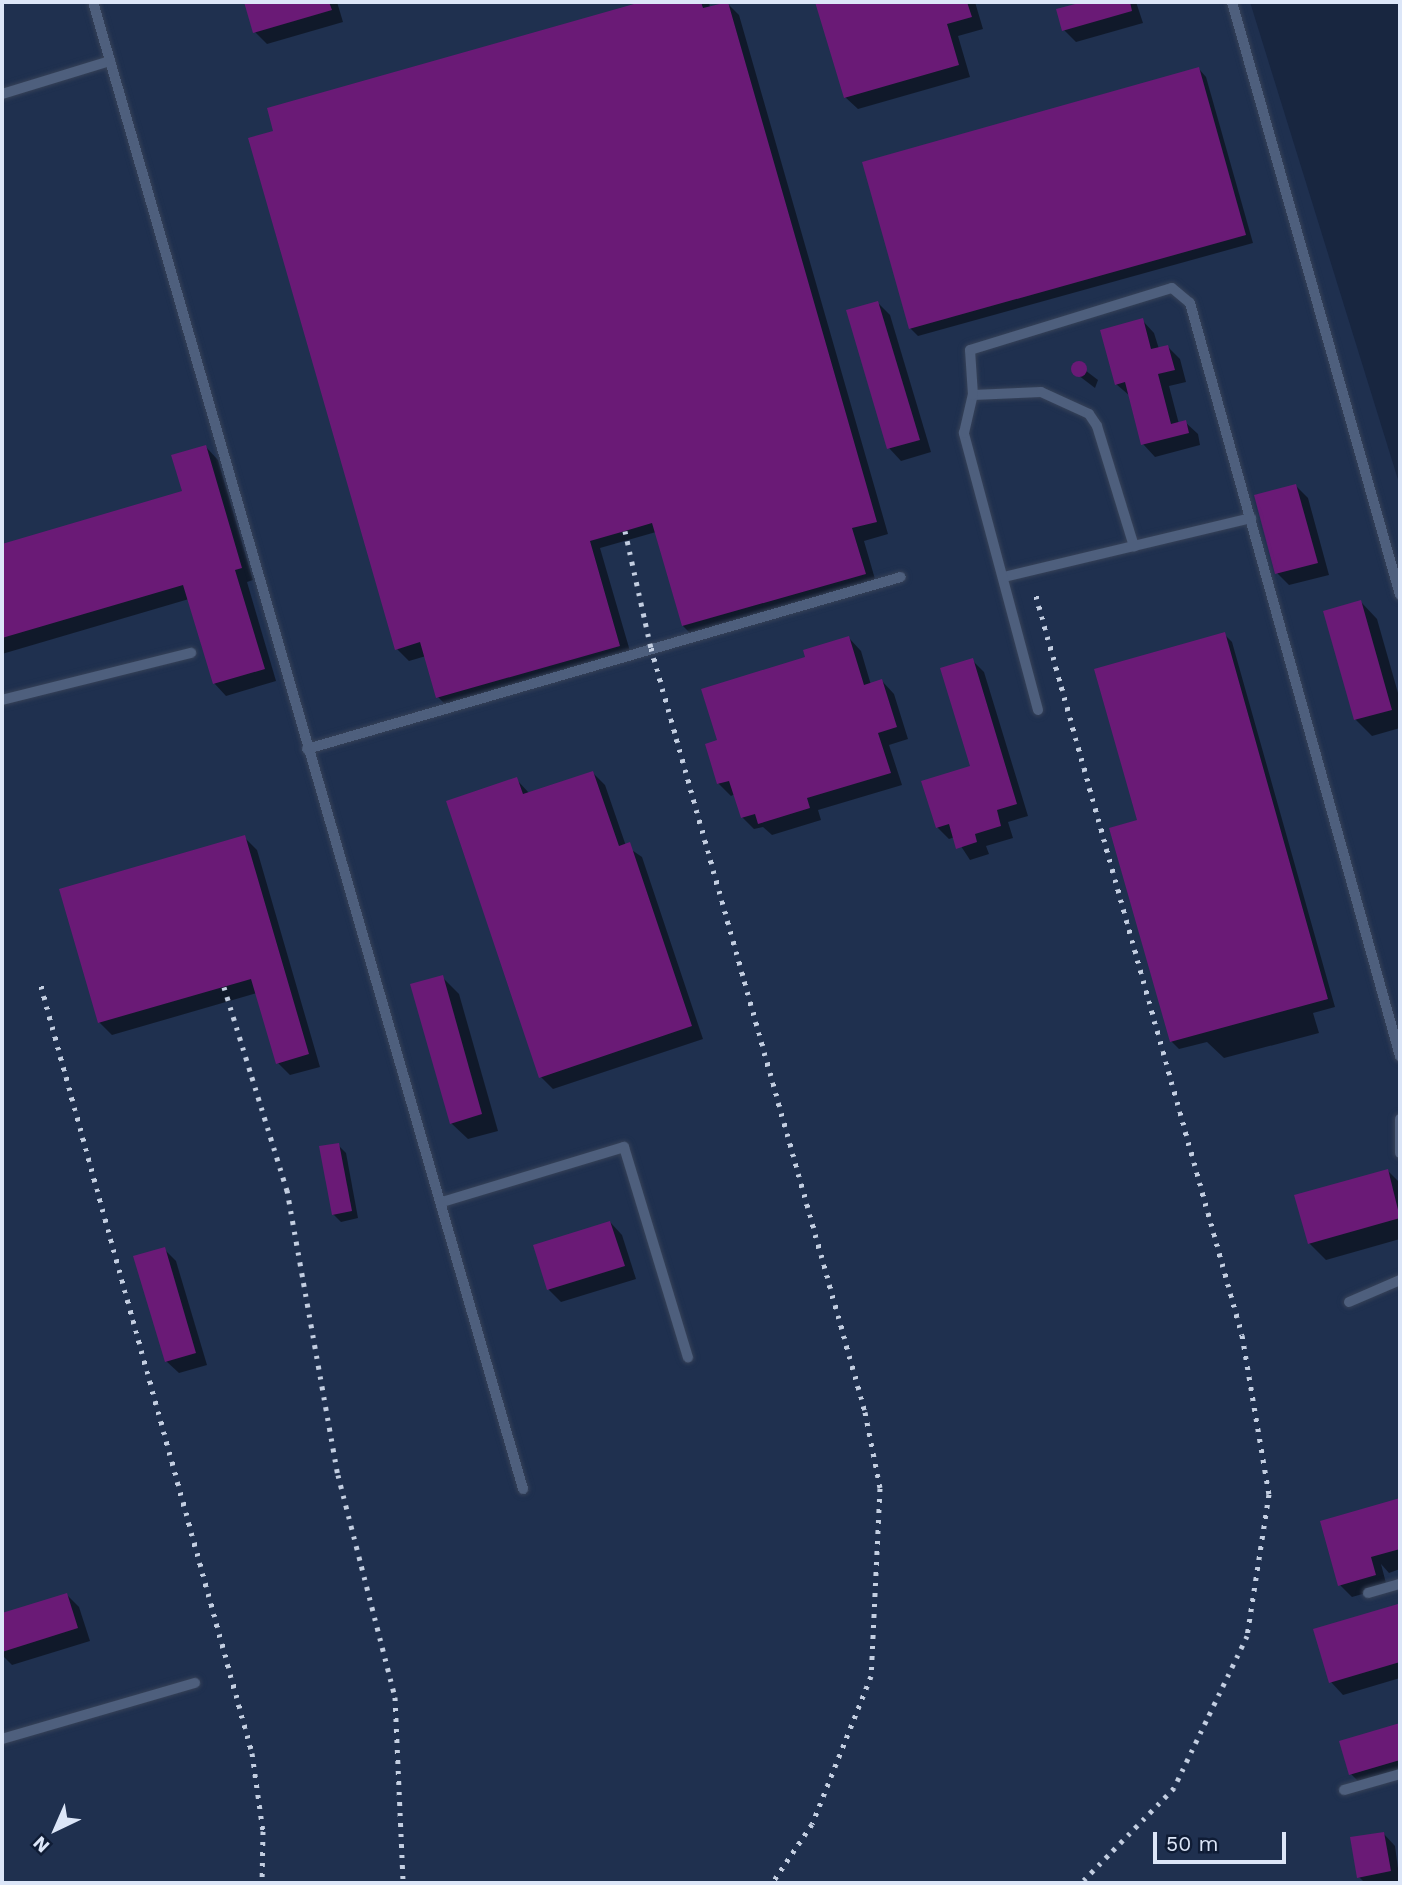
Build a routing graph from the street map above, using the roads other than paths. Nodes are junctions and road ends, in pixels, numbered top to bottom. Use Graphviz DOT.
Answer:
graph roads {
  1 [pos="93,2"];
  2 [pos="1232,2"];
  3 [pos="110,61"];
  4 [pos="2,94"];
  5 [pos="973,395"];
  6 [pos="1251,518"];
  7 [pos="1135,546"];
  8 [pos="901,577"];
  9 [pos="1004,577"];
  10 [pos="1400,594"];
  11 [pos="191,653"];
  12 [pos="2,700"];
  13 [pos="1038,710"];
  14 [pos="307,749"];
  15 [pos="1400,1056"];
  16 [pos="1400,1119"];
  17 [pos="1400,1153"];
  18 [pos="442,1202"];
  19 [pos="1400,1280"];
  20 [pos="1349,1302"];
  21 [pos="688,1357"];
  22 [pos="523,1489"];
  23 [pos="1400,1584"];
  24 [pos="1368,1593"];
  25 [pos="195,1683"];
  26 [pos="2,1739"];
  27 [pos="1400,1774"];
  28 [pos="1344,1790"];
  1 -- 3 [label="lane"];
  2 -- 10 [label="lane"];
  3 -- 4 [label="lane"];
  3 -- 14 [label="lane"];
  5 -- 6 [label="lane"];
  5 -- 7 [label="lane"];
  5 -- 9 [label="lane"];
  6 -- 7 [label="lane"];
  6 -- 15 [label="lane"];
  7 -- 9 [label="lane"];
  8 -- 14 [label="lane"];
  9 -- 13 [label="lane"];
  11 -- 12 [label="lane"];
  14 -- 18 [label="lane"];
  16 -- 17 [label="lane"];
  18 -- 21 [label="lane"];
  18 -- 22 [label="lane"];
  19 -- 20 [label="lane"];
  23 -- 24 [label="lane"];
  25 -- 26 [label="lane"];
  27 -- 28 [label="lane"];
}
